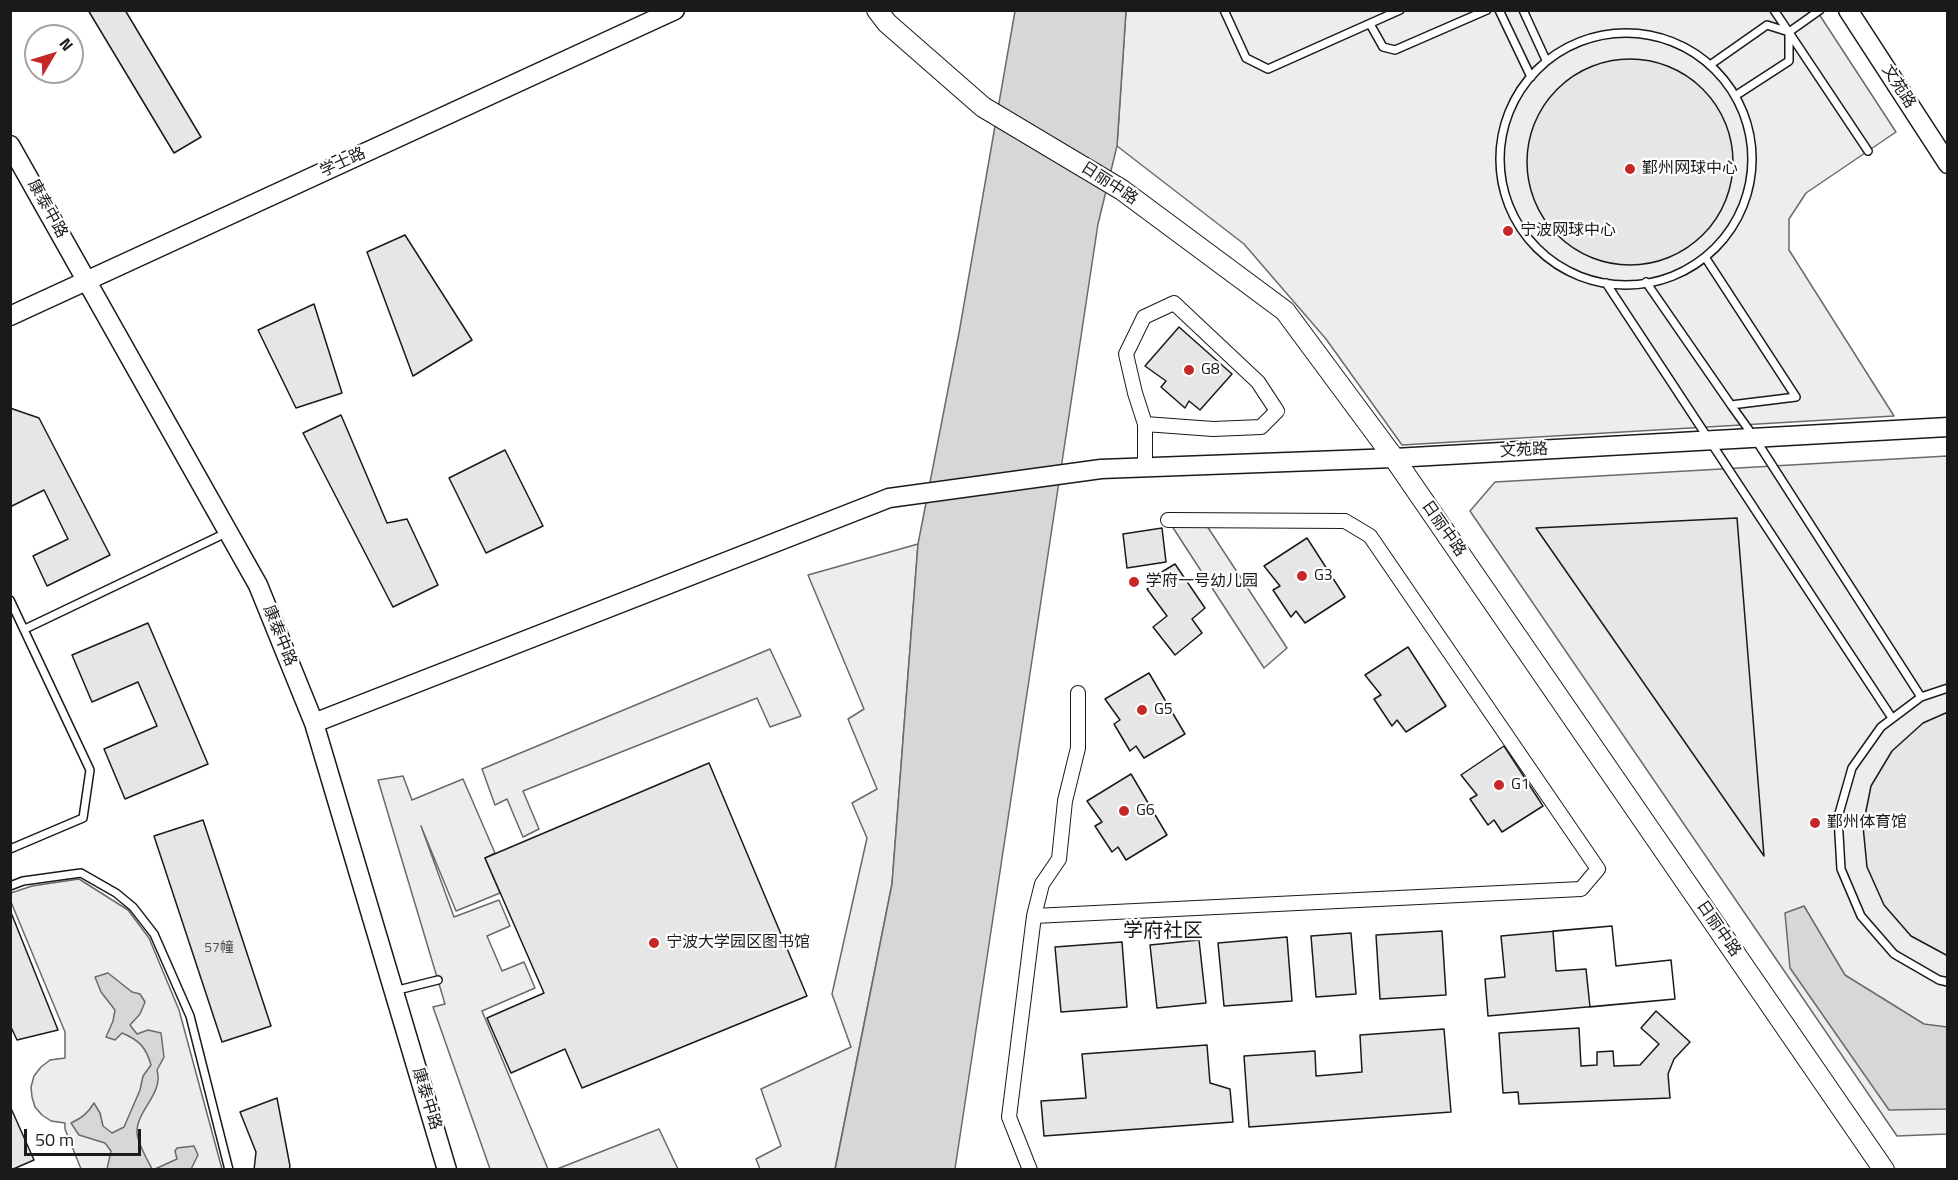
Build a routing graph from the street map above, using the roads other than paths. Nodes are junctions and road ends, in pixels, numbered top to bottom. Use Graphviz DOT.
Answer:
graph roads {
  1 [pos="675,10"];
  2 [pos="877,10"];
  3 [pos="1224,10"];
  4 [pos="1400,10"];
  5 [pos="1487,10"];
  6 [pos="1499,10"];
  7 [pos="1522,10"];
  8 [pos="1774,10"];
  9 [pos="1820,10"];
  10 [pos="1848,10"];
  11 [pos="1370,24"];
  12 [pos="1789,32"];
  13 [pos="1546,60"];
  14 [pos="1710,65"];
  15 [pos="1531,77"];
  16 [pos="1735,96"];
  17 [pos="10,145"];
  18 [pos="1868,151"];
  19 [pos="1947,164"];
  20 [pos="1705,257"];
  21 [pos="87,281"];
  22 [pos="1646,282"];
  23 [pos="1606,283"];
  24 [pos="10,316"];
  25 [pos="1731,405"];
  26 [pos="1145,424"];
  27 [pos="1947,427"];
  28 [pos="1754,437"];
  29 [pos="1709,440"];
  30 [pos="1394,458"];
  31 [pos="1145,467"];
  32 [pos="1168,520"];
  33 [pos="228,532"];
  34 [pos="10,600"];
  35 [pos="25,629"];
  36 [pos="1947,688"];
  37 [pos="1078,693"];
  38 [pos="1922,697"];
  39 [pos="1892,718"];
  40 [pos="314,723"];
  41 [pos="10,849"];
  42 [pos="10,886"];
  43 [pos="1034,916"];
  44 [pos="438,980"];
  45 [pos="1947,982"];
  46 [pos="394,991"];
  47 [pos="229,1170"];
  48 [pos="447,1170"];
  49 [pos="1030,1170"];
  50 [pos="1884,1170"];
  1 -- 21 [label="street, 学士路"];
  2 -- 30 [label="main road, 日丽中路"];
  3 -- 11 [label="lane"];
  4 -- 11 [label="lane"];
  5 -- 11 [label="lane"];
  6 -- 15 [label="lane"];
  7 -- 13 [label="lane"];
  8 -- 12 [label="lane"];
  9 -- 12 [label="lane"];
  10 -- 19 [label="street, 文苑路"];
  12 -- 14 [label="lane"];
  12 -- 16 [label="lane"];
  12 -- 18 [label="lane"];
  13 -- 14 [label="lane"];
  13 -- 15 [label="lane"];
  14 -- 16 [label="lane"];
  15 -- 23 [label="lane"];
  16 -- 20 [label="lane"];
  17 -- 21 [label="street, 康泰中路"];
  20 -- 22 [label="lane"];
  20 -- 25 [label="lane"];
  21 -- 24 [label="street, 学士路"];
  21 -- 33 [label="street, 康泰中路"];
  22 -- 23 [label="lane"];
  22 -- 25 [label="lane"];
  23 -- 29 [label="lane"];
  25 -- 28 [label="lane"];
  26 -- 26 [label="street"];
  26 -- 31 [label="street"];
  27 -- 28 [label="street, 文苑路"];
  28 -- 29 [label="street, 文苑路"];
  28 -- 38 [label="lane"];
  29 -- 30 [label="street, 文苑路"];
  29 -- 39 [label="lane"];
  30 -- 31 [label="street, 文苑路"];
  30 -- 50 [label="main road, 日丽中路"];
  31 -- 40 [label="street, 文苑路"];
  32 -- 43 [label="street"];
  33 -- 35 [label="lane"];
  33 -- 40 [label="street, 康泰中路"];
  34 -- 35 [label="lane"];
  35 -- 41 [label="lane"];
  36 -- 38 [label="lane"];
  37 -- 43 [label="street"];
  38 -- 39 [label="lane"];
  39 -- 45 [label="lane"];
  40 -- 46 [label="street, 康泰中路"];
  42 -- 47 [label="lane"];
  43 -- 49 [label="street"];
  44 -- 46 [label="lane"];
  46 -- 48 [label="street, 康泰中路"];
}
